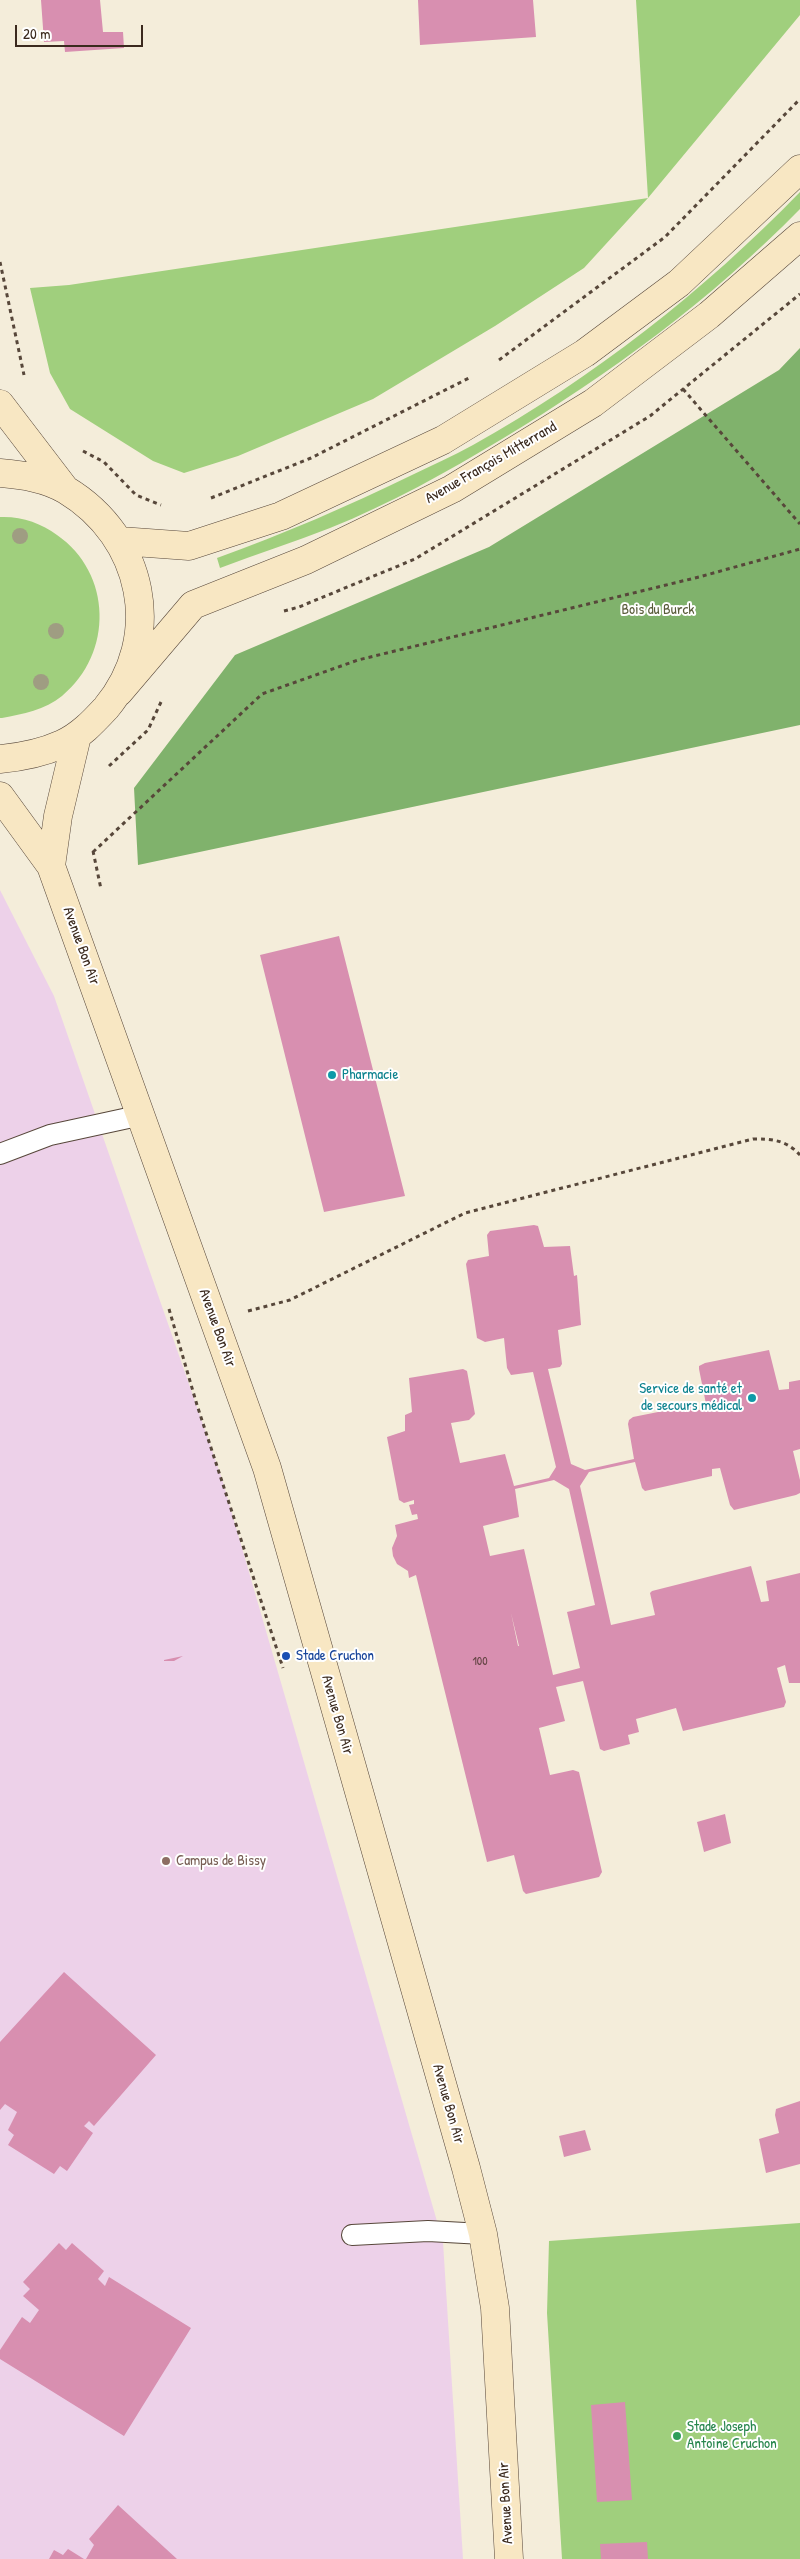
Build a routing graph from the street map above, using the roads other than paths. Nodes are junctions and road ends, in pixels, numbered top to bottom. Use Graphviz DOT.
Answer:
graph roads {
  1 [pos="800,169"];
  2 [pos="800,236"];
  3 [pos="0,404"];
  4 [pos="0,473"];
  5 [pos="64,489"];
  6 [pos="120,541"];
  7 [pos="119,692"];
  8 [pos="77,736"];
  9 [pos="0,759"];
  10 [pos="0,796"];
  11 [pos="51,866"];
  12 [pos="142,1115"];
  13 [pos="0,1154"];
  14 [pos="483,2234"];
  15 [pos="352,2235"];
  16 [pos="509,2559"];
  1 -- 6 [label="main road"];
  2 -- 7 [label="main road, Avenue François Mitterrand"];
  3 -- 5 [label="main road"];
  4 -- 5 [label="main road"];
  5 -- 6 [label="main road"];
  6 -- 7 [label="main road"];
  7 -- 8 [label="main road, Avenue François Mitterrand"];
  8 -- 9 [label="main road, Avenue François Mitterrand"];
  8 -- 11 [label="main road, Avenue Bon Air"];
  10 -- 11 [label="main road, Avenue Bon Air"];
  11 -- 12 [label="main road, Avenue Bon Air"];
  12 -- 13 [label="lane"];
  12 -- 14 [label="main road, Avenue Bon Air"];
  14 -- 15 [label="lane"];
  14 -- 16 [label="main road, Avenue Bon Air"];
}
